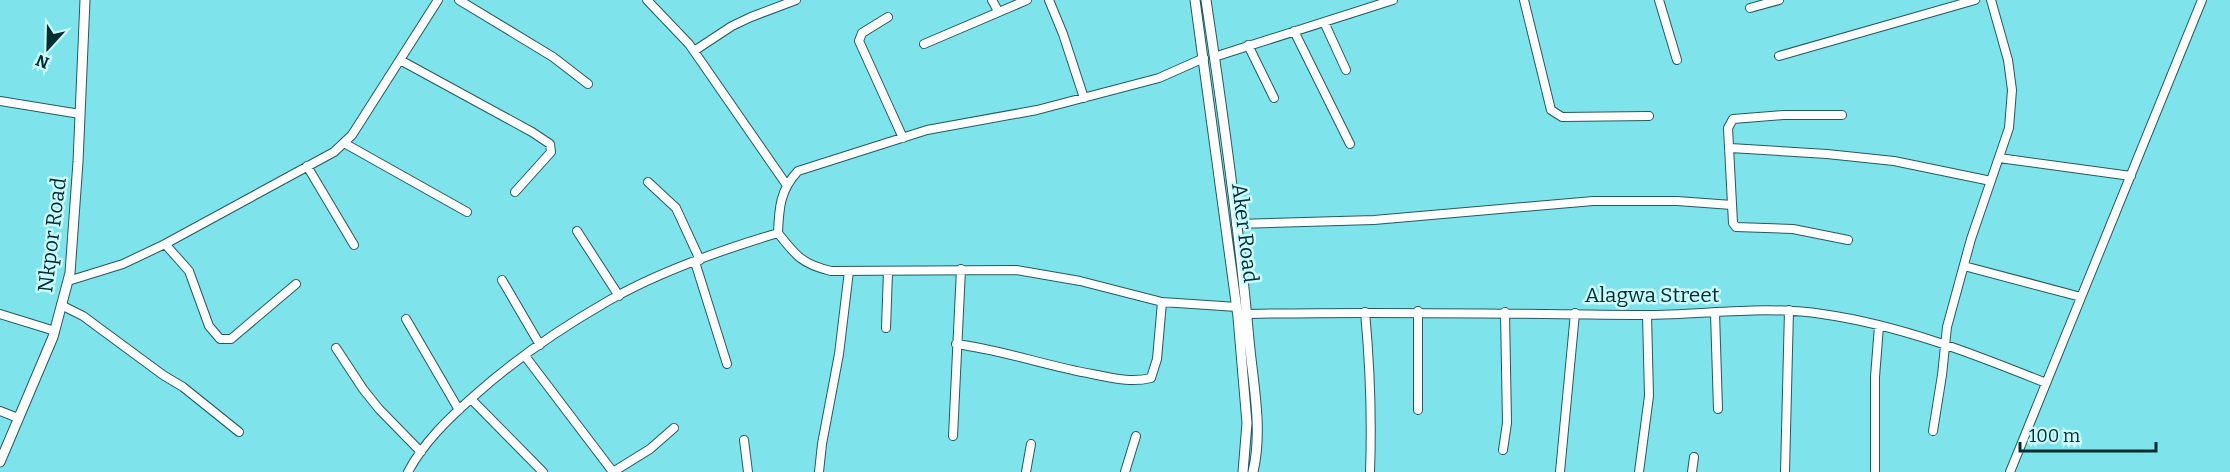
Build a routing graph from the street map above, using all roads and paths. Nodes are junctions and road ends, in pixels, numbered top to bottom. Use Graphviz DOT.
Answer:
graph roads {
  1 [pos="85,0"];
  2 [pos="438,0"];
  3 [pos="459,0"];
  4 [pos="647,0"];
  5 [pos="796,0"];
  6 [pos="992,0"];
  7 [pos="1027,0"];
  8 [pos="1049,0"];
  9 [pos="1195,0"];
  10 [pos="1206,0"];
  11 [pos="1393,0"];
  12 [pos="1524,0"];
  13 [pos="1659,0"];
  14 [pos="1779,0"];
  15 [pos="1975,0"];
  16 [pos="1991,0"];
  17 [pos="2202,0"];
  18 [pos="1750,8"];
  19 [pos="998,11"];
  20 [pos="888,17"];
  21 [pos="1324,22"];
  22 [pos="1294,31"];
  23 [pos="924,44"];
  24 [pos="1248,45"];
  25 [pos="694,51"];
  26 [pos="1779,56"];
  27 [pos="1214,57"];
  28 [pos="1204,58"];
  29 [pos="400,60"];
  30 [pos="1677,60"];
  31 [pos="1346,70"];
  32 [pos="588,84"];
  33 [pos="1083,98"];
  34 [pos="1274,98"];
  35 [pos="0,101"];
  36 [pos="80,114"];
  37 [pos="1842,115"];
  38 [pos="1650,116"];
  39 [pos="903,138"];
  40 [pos="344,143"];
  41 [pos="1350,144"];
  42 [pos="1730,148"];
  43 [pos="1999,158"];
  44 [pos="307,166"];
  45 [pos="2131,176"];
  46 [pos="648,182"];
  47 [pos="1991,182"];
  48 [pos="786,184"];
  49 [pos="515,192"];
  50 [pos="1732,205"];
  51 [pos="467,212"];
  52 [pos="1236,224"];
  53 [pos="577,231"];
  54 [pos="778,233"];
  55 [pos="1848,240"];
  56 [pos="165,244"];
  57 [pos="354,245"];
  58 [pos="698,261"];
  59 [pos="1964,267"];
  60 [pos="961,269"];
  61 [pos="849,272"];
  62 [pos="888,272"];
  63 [pos="502,280"];
  64 [pos="68,281"];
  65 [pos="296,284"];
  66 [pos="619,296"];
  67 [pos="2081,297"];
  68 [pos="1162,302"];
  69 [pos="62,305"];
  70 [pos="1237,307"];
  71 [pos="1789,310"];
  72 [pos="1418,311"];
  73 [pos="1365,312"];
  74 [pos="1505,312"];
  75 [pos="1575,313"];
  76 [pos="1715,313"];
  77 [pos="0,314"];
  78 [pos="1247,314"];
  79 [pos="1647,315"];
  80 [pos="406,320"];
  81 [pos="1879,326"];
  82 [pos="886,328"];
  83 [pos="54,331"];
  84 [pos="956,344"];
  85 [pos="540,345"];
  86 [pos="1945,345"];
  87 [pos="336,348"];
  88 [pos="525,356"];
  89 [pos="727,364"];
  90 [pos="2046,383"];
  91 [pos="471,399"];
  92 [pos="1718,409"];
  93 [pos="459,410"];
  94 [pos="1418,410"];
  95 [pos="0,411"];
  96 [pos="18,418"];
  97 [pos="674,428"];
  98 [pos="1933,431"];
  99 [pos="238,432"];
  100 [pos="953,436"];
  101 [pos="1136,436"];
  102 [pos="744,440"];
  103 [pos="1030,444"];
  104 [pos="1503,450"];
  105 [pos="421,452"];
  106 [pos="1694,457"];
  107 [pos="0,462"];
  108 [pos="408,472"];
  109 [pos="543,472"];
  110 [pos="613,472"];
  111 [pos="748,472"];
  112 [pos="819,472"];
  113 [pos="1026,472"];
  114 [pos="1125,472"];
  115 [pos="1243,472"];
  116 [pos="1252,472"];
  117 [pos="1370,472"];
  118 [pos="1560,472"];
  119 [pos="1639,472"];
  120 [pos="1692,472"];
  121 [pos="1785,472"];
  122 [pos="1875,472"];
  123 [pos="2010,472"];
  1 -- 36 [label="street, Nkpor Road"];
  2 -- 29 [label="street"];
  3 -- 32 [label="street"];
  4 -- 25 [label="street"];
  5 -- 25 [label="street"];
  6 -- 19 [label="street"];
  7 -- 19 [label="street"];
  8 -- 33 [label="street"];
  9 -- 28 [label="street, Aker Road"];
  10 -- 27 [label="street, Aker Road"];
  11 -- 21 [label="street"];
  12 -- 38 [label="street"];
  13 -- 30 [label="street"];
  14 -- 18 [label="street"];
  15 -- 26 [label="street"];
  16 -- 43 [label="street"];
  17 -- 45 [label="street"];
  19 -- 23 [label="street"];
  20 -- 39 [label="street"];
  21 -- 22 [label="street"];
  21 -- 31 [label="street"];
  22 -- 24 [label="street"];
  22 -- 41 [label="street"];
  24 -- 27 [label="street"];
  24 -- 34 [label="street"];
  25 -- 48 [label="street"];
  27 -- 52 [label="street, Aker Road"];
  28 -- 33 [label="street"];
  28 -- 70 [label="street, Aker Road"];
  29 -- 40 [label="street"];
  29 -- 49 [label="street"];
  33 -- 39 [label="street"];
  35 -- 36 [label="street"];
  36 -- 64 [label="street, Nkpor Road"];
  37 -- 42 [label="street"];
  39 -- 48 [label="street"];
  40 -- 44 [label="street"];
  40 -- 51 [label="street"];
  42 -- 47 [label="street"];
  42 -- 50 [label="street"];
  43 -- 45 [label="street"];
  43 -- 47 [label="street"];
  44 -- 56 [label="street"];
  44 -- 57 [label="street"];
  45 -- 67 [label="street"];
  46 -- 58 [label="street"];
  47 -- 59 [label="street"];
  48 -- 54 [label="street"];
  50 -- 52 [label="street"];
  50 -- 55 [label="street"];
  52 -- 78 [label="street, Aker Road"];
  53 -- 66 [label="street"];
  54 -- 58 [label="street"];
  54 -- 61 [label="street"];
  56 -- 64 [label="street"];
  56 -- 65 [label="street"];
  58 -- 66 [label="street"];
  58 -- 89 [label="street"];
  59 -- 67 [label="street"];
  59 -- 86 [label="street"];
  60 -- 62 [label="street"];
  60 -- 68 [label="street"];
  60 -- 84 [label="street"];
  61 -- 62 [label="street"];
  61 -- 112 [label="street"];
  62 -- 82 [label="street"];
  63 -- 85 [label="street"];
  64 -- 69 [label="street, Nkpor Road"];
  66 -- 85 [label="street"];
  67 -- 90 [label="street"];
  68 -- 70 [label="street"];
  68 -- 84 [label="street"];
  69 -- 83 [label="street, Nkpor Road"];
  69 -- 99 [label="street"];
  70 -- 115 [label="street, Aker Road"];
  71 -- 76 [label="street, Alagwa Street"];
  71 -- 81 [label="street, Alagwa Street"];
  71 -- 121 [label="street"];
  72 -- 73 [label="street, Alagwa Street"];
  72 -- 74 [label="street, Alagwa Street"];
  72 -- 94 [label="street"];
  73 -- 78 [label="street, Alagwa Street"];
  73 -- 117 [label="street"];
  74 -- 75 [label="street, Alagwa Street"];
  74 -- 104 [label="street"];
  75 -- 79 [label="street, Alagwa Street"];
  75 -- 118 [label="street"];
  76 -- 79 [label="street, Alagwa Street"];
  76 -- 92 [label="street"];
  77 -- 83 [label="street"];
  78 -- 116 [label="street, Aker Road"];
  79 -- 119 [label="street"];
  80 -- 93 [label="street"];
  81 -- 86 [label="street, Alagwa Street"];
  81 -- 122 [label="street"];
  83 -- 96 [label="street, Nkpor Road"];
  84 -- 100 [label="street"];
  85 -- 88 [label="street"];
  86 -- 90 [label="street, Alagwa Street"];
  86 -- 98 [label="street"];
  87 -- 105 [label="street"];
  88 -- 91 [label="street"];
  88 -- 110 [label="street"];
  90 -- 123 [label="street"];
  91 -- 93 [label="street"];
  91 -- 109 [label="street"];
  93 -- 105 [label="street"];
  95 -- 96 [label="street"];
  96 -- 107 [label="street, Nkpor Road"];
  97 -- 110 [label="street"];
  101 -- 114 [label="street"];
  102 -- 111 [label="street"];
  103 -- 113 [label="street"];
  105 -- 108 [label="street"];
  106 -- 120 [label="street"];
}
